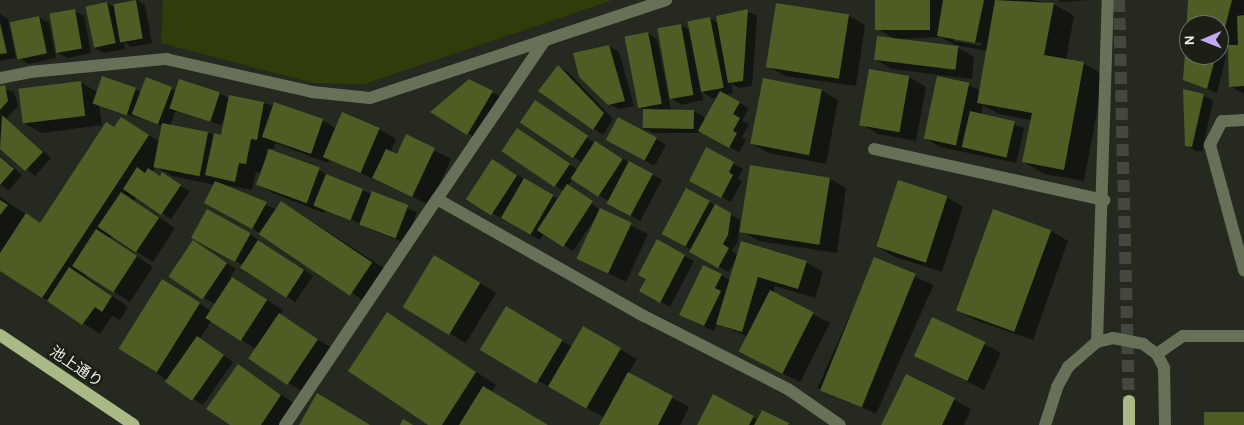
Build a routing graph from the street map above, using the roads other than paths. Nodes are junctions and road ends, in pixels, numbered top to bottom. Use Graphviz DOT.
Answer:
graph roads {
  1 [pos="666,0"];
  2 [pos="1108,0"];
  3 [pos="545,40"];
  4 [pos="0,78"];
  5 [pos="1244,120"];
  6 [pos="874,149"];
  7 [pos="438,198"];
  8 [pos="1104,200"];
  9 [pos="1244,270"];
  10 [pos="0,335"];
  11 [pos="1244,336"];
  12 [pos="1097,342"];
  13 [pos="1157,354"];
  14 [pos="1129,401"];
  15 [pos="134,425"];
  16 [pos="286,425"];
  17 [pos="840,425"];
  18 [pos="1045,425"];
  19 [pos="1129,425"];
  20 [pos="1164,425"];
  1 -- 3 [label="street"];
  2 -- 8 [label="street"];
  3 -- 4 [label="street"];
  3 -- 7 [label="street"];
  5 -- 9 [label="street"];
  6 -- 8 [label="street"];
  7 -- 16 [label="street"];
  7 -- 17 [label="street"];
  8 -- 12 [label="street"];
  10 -- 15 [label="main road, 池上通り"];
  11 -- 13 [label="street"];
  12 -- 13 [label="street"];
  12 -- 18 [label="street"];
  13 -- 20 [label="street"];
  14 -- 19 [label="main road"];
}
